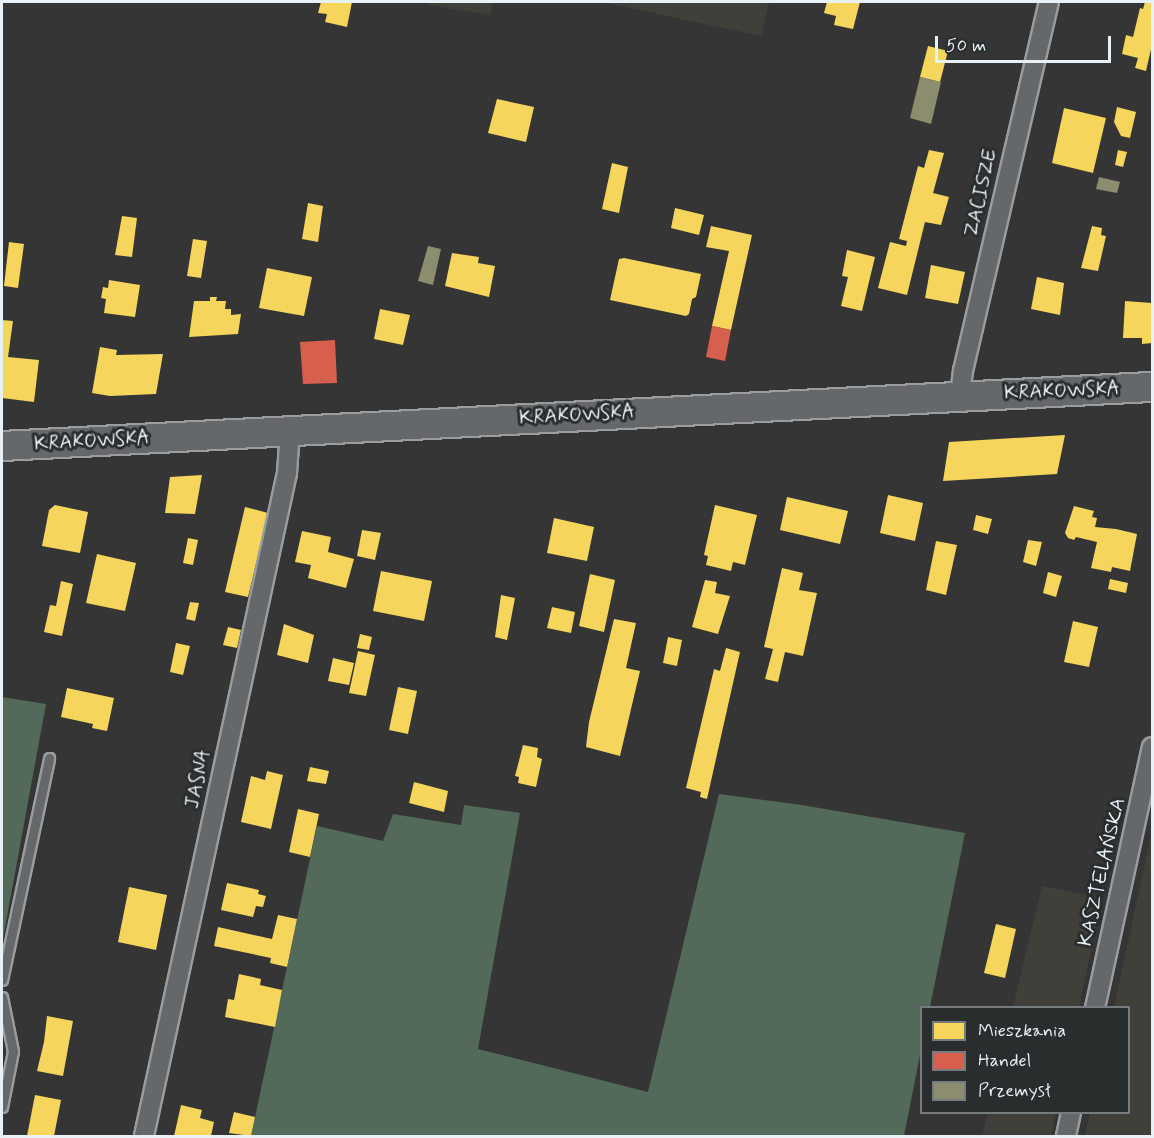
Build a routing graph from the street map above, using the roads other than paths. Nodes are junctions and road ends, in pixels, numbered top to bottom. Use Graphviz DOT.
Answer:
graph roads {
  1 [pos="1049,2"];
  2 [pos="1152,387"];
  3 [pos="960,395"];
  4 [pos="290,430"];
  5 [pos="2,446"];
  6 [pos="1152,747"];
  7 [pos="50,758"];
  8 [pos="2,980"];
  9 [pos="2,997"];
  10 [pos="1095,1006"];
  11 [pos="2,1107"];
  12 [pos="1071,1114"];
  13 [pos="144,1137"];
  14 [pos="1066,1137"];
  1 -- 3 [label="street, ZACISZE"];
  2 -- 3 [label="main road, KRAKOWSKA"];
  3 -- 4 [label="main road, KRAKOWSKA"];
  4 -- 5 [label="main road, KRAKOWSKA"];
  4 -- 13 [label="street, JASNA"];
  6 -- 10 [label="street, KASZTELAŃSKA"];
  7 -- 8 [label="lane"];
  9 -- 11 [label="lane"];
  12 -- 14 [label="street"];
}
